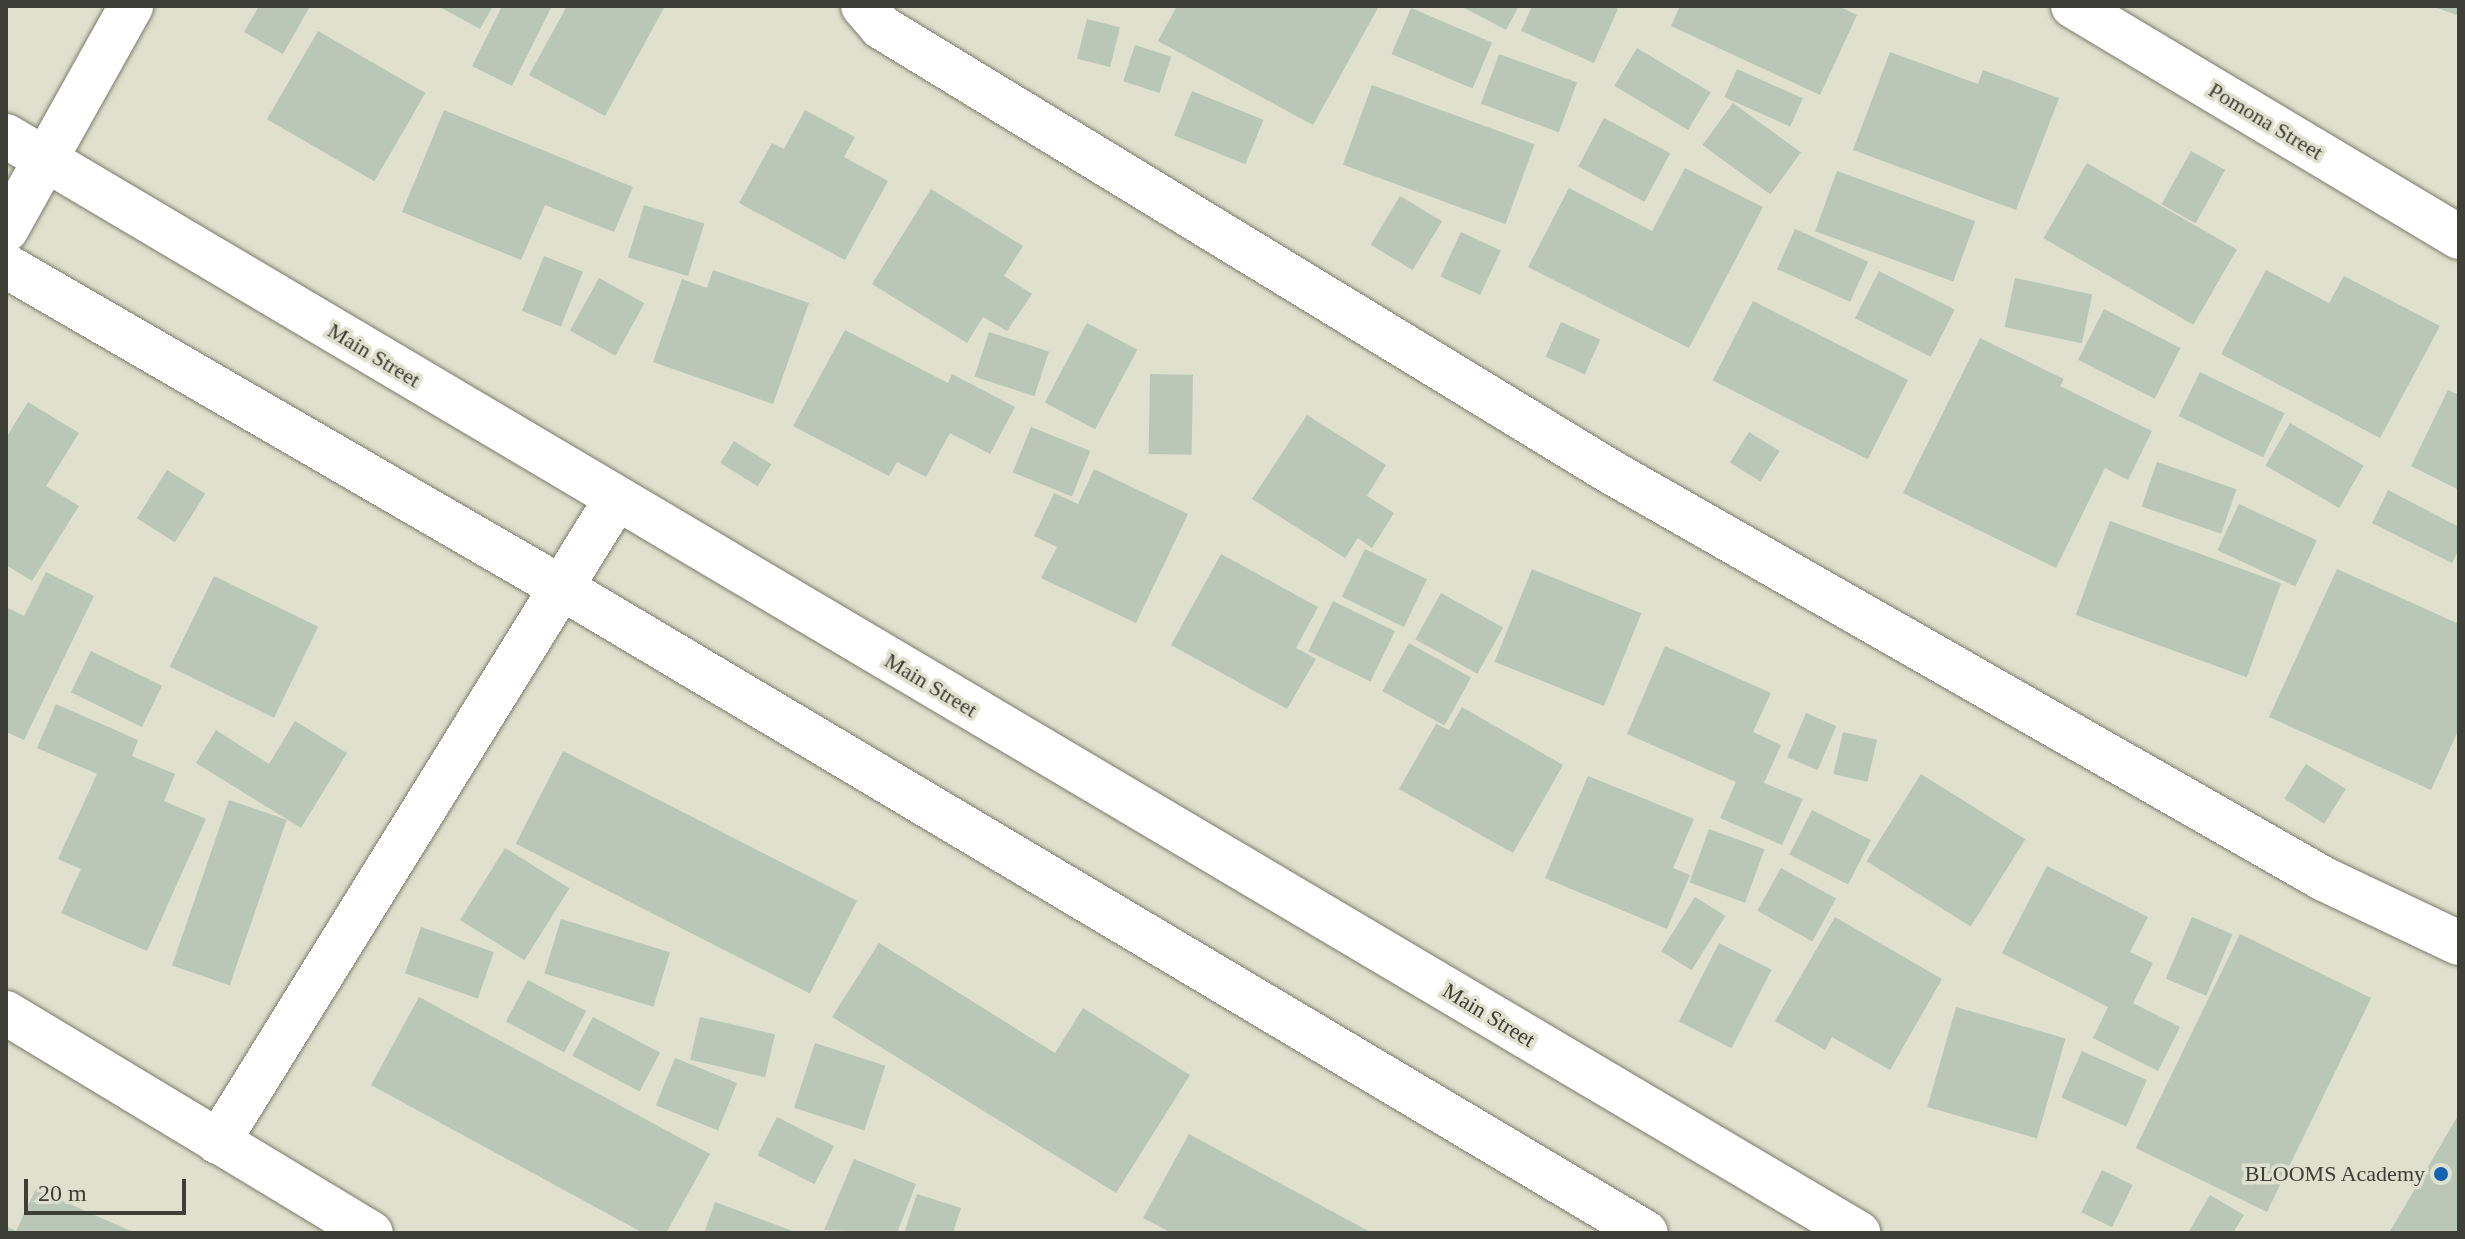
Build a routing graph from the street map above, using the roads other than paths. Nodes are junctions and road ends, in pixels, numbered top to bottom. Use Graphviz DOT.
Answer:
graph roads {
  1 [pos="131,6"];
  2 [pos="863,6"];
  3 [pos="2073,6"];
  4 [pos="6,136"];
  5 [pos="47,161"];
  6 [pos="6,230"];
  7 [pos="2459,237"];
  8 [pos="6,266"];
  9 [pos="616,499"];
  10 [pos="562,588"];
  11 [pos="2459,943"];
  12 [pos="6,1013"];
  13 [pos="218,1142"];
  14 [pos="371,1233"];
  15 [pos="1646,1233"];
  16 [pos="1858,1233"];
  1 -- 5 [label="street"];
  2 -- 11 [label="street"];
  3 -- 7 [label="street, Pomona Street"];
  4 -- 5 [label="street, Main Street"];
  5 -- 6 [label="street"];
  5 -- 9 [label="street, Main Street"];
  8 -- 10 [label="street"];
  9 -- 10 [label="street"];
  9 -- 16 [label="street, Main Street"];
  10 -- 13 [label="street"];
  10 -- 15 [label="street"];
  12 -- 13 [label="street"];
  13 -- 14 [label="street"];
}
